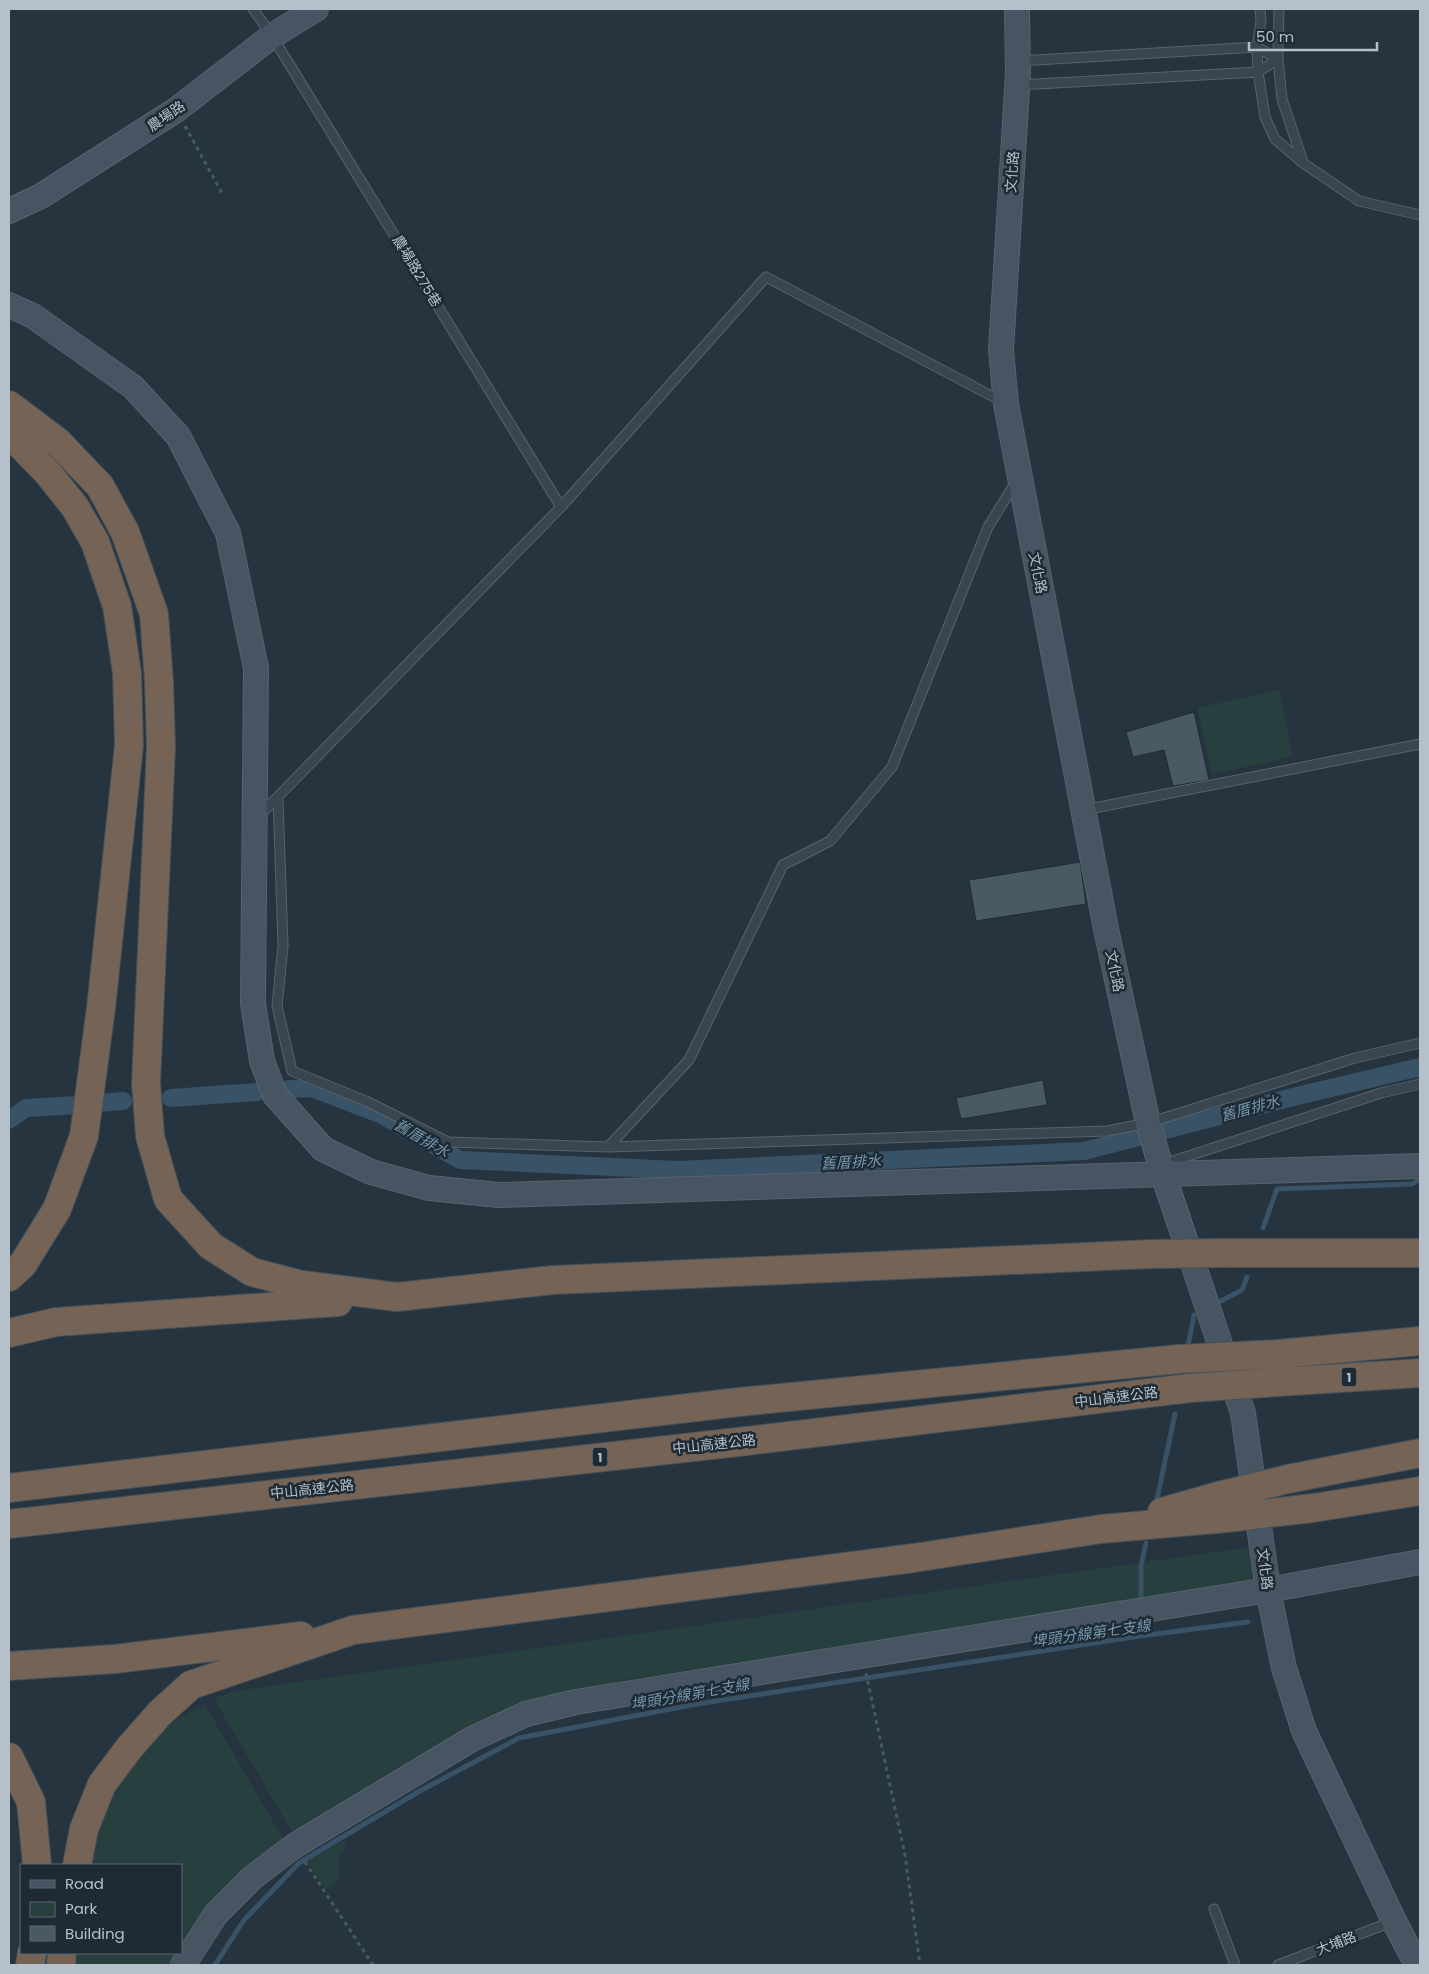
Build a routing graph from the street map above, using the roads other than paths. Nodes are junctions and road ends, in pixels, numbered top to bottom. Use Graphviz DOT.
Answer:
graph roads {
  1 [pos="253,9"];
  2 [pos="316,9"];
  3 [pos="1017,9"];
  4 [pos="1260,9"];
  5 [pos="1279,9"];
  6 [pos="272,36"];
  7 [pos="1257,47"];
  8 [pos="1278,59"];
  9 [pos="1018,61"];
  10 [pos="1258,72"];
  11 [pos="1018,85"];
  12 [pos="1303,164"];
  13 [pos="9,212"];
  14 [pos="1420,215"];
  15 [pos="9,306"];
  16 [pos="1006,404"];
  17 [pos="9,405"];
  18 [pos="9,432"];
  19 [pos="1019,476"];
  20 [pos="561,507"];
  21 [pos="1420,744"];
  22 [pos="278,797"];
  23 [pos="1084,810"];
  24 [pos="254,822"];
  25 [pos="1420,1042"];
  26 [pos="1420,1084"];
  27 [pos="1149,1126"];
  28 [pos="608,1147"];
  29 [pos="1160,1166"];
  30 [pos="1420,1166"];
  31 [pos="1420,1246"];
  32 [pos="1335,1252"];
  33 [pos="1420,1253"];
  34 [pos="9,1277"];
  35 [pos="397,1297"];
  36 [pos="9,1333"];
  37 [pos="1420,1341"];
  38 [pos="1420,1373"];
  39 [pos="1420,1453"];
  40 [pos="9,1488"];
  41 [pos="1420,1491"];
  42 [pos="1225,1507"];
  43 [pos="9,1524"];
  44 [pos="1420,1562"];
  45 [pos="1268,1590"];
  46 [pos="353,1630"];
  47 [pos="9,1666"];
  48 [pos="9,1757"];
  49 [pos="37,1864"];
  50 [pos="77,1864"];
  51 [pos="1214,1909"];
  52 [pos="1394,1921"];
  53 [pos="183,1965"];
  54 [pos="1235,1965"];
  55 [pos="1278,1965"];
  56 [pos="1417,1965"];
  1 -- 6 [label="lane, 農場路275巷"];
  2 -- 6 [label="street, 農場路"];
  3 -- 9 [label="street, 文化路"];
  4 -- 7 [label="lane"];
  5 -- 8 [label="lane"];
  6 -- 13 [label="street, 農場路"];
  6 -- 20 [label="lane, 農場路275巷"];
  7 -- 8 [label="lane"];
  7 -- 9 [label="lane"];
  7 -- 10 [label="lane"];
  8 -- 10 [label="lane"];
  8 -- 12 [label="lane"];
  9 -- 11 [label="street, 文化路"];
  10 -- 11 [label="lane"];
  10 -- 12 [label="lane"];
  11 -- 16 [label="street, 文化路"];
  12 -- 14 [label="lane"];
  15 -- 24 [label="street"];
  16 -- 19 [label="street, 文化路"];
  16 -- 20 [label="lane"];
  17 -- 35 [label="highway"];
  18 -- 34 [label="highway"];
  19 -- 23 [label="street, 文化路"];
  19 -- 28 [label="lane"];
  20 -- 22 [label="lane"];
  21 -- 23 [label="lane"];
  22 -- 24 [label="lane"];
  22 -- 28 [label="lane"];
  23 -- 27 [label="street, 文化路"];
  24 -- 29 [label="street"];
  25 -- 27 [label="lane"];
  26 -- 29 [label="lane"];
  27 -- 28 [label="lane"];
  27 -- 29 [label="street, 文化路"];
  29 -- 30 [label="street"];
  29 -- 45 [label="street, 文化路"];
  31 -- 32 [label="highway"];
  32 -- 33 [label="highway"];
  32 -- 35 [label="highway, bridge"];
  35 -- 36 [label="highway"];
  37 -- 40 [label="highway, 1, bridge"];
  38 -- 43 [label="highway, 中山高速公路 / 1, bridge"];
  39 -- 42 [label="highway, bridge"];
  41 -- 42 [label="highway, bridge"];
  42 -- 46 [label="highway"];
  44 -- 45 [label="street"];
  45 -- 52 [label="street, 文化路"];
  45 -- 53 [label="street"];
  46 -- 47 [label="highway"];
  46 -- 50 [label="highway"];
  48 -- 49 [label="highway"];
  51 -- 54 [label="lane"];
  52 -- 55 [label="lane, 大埔路"];
  52 -- 56 [label="street, 文化路"];
}
